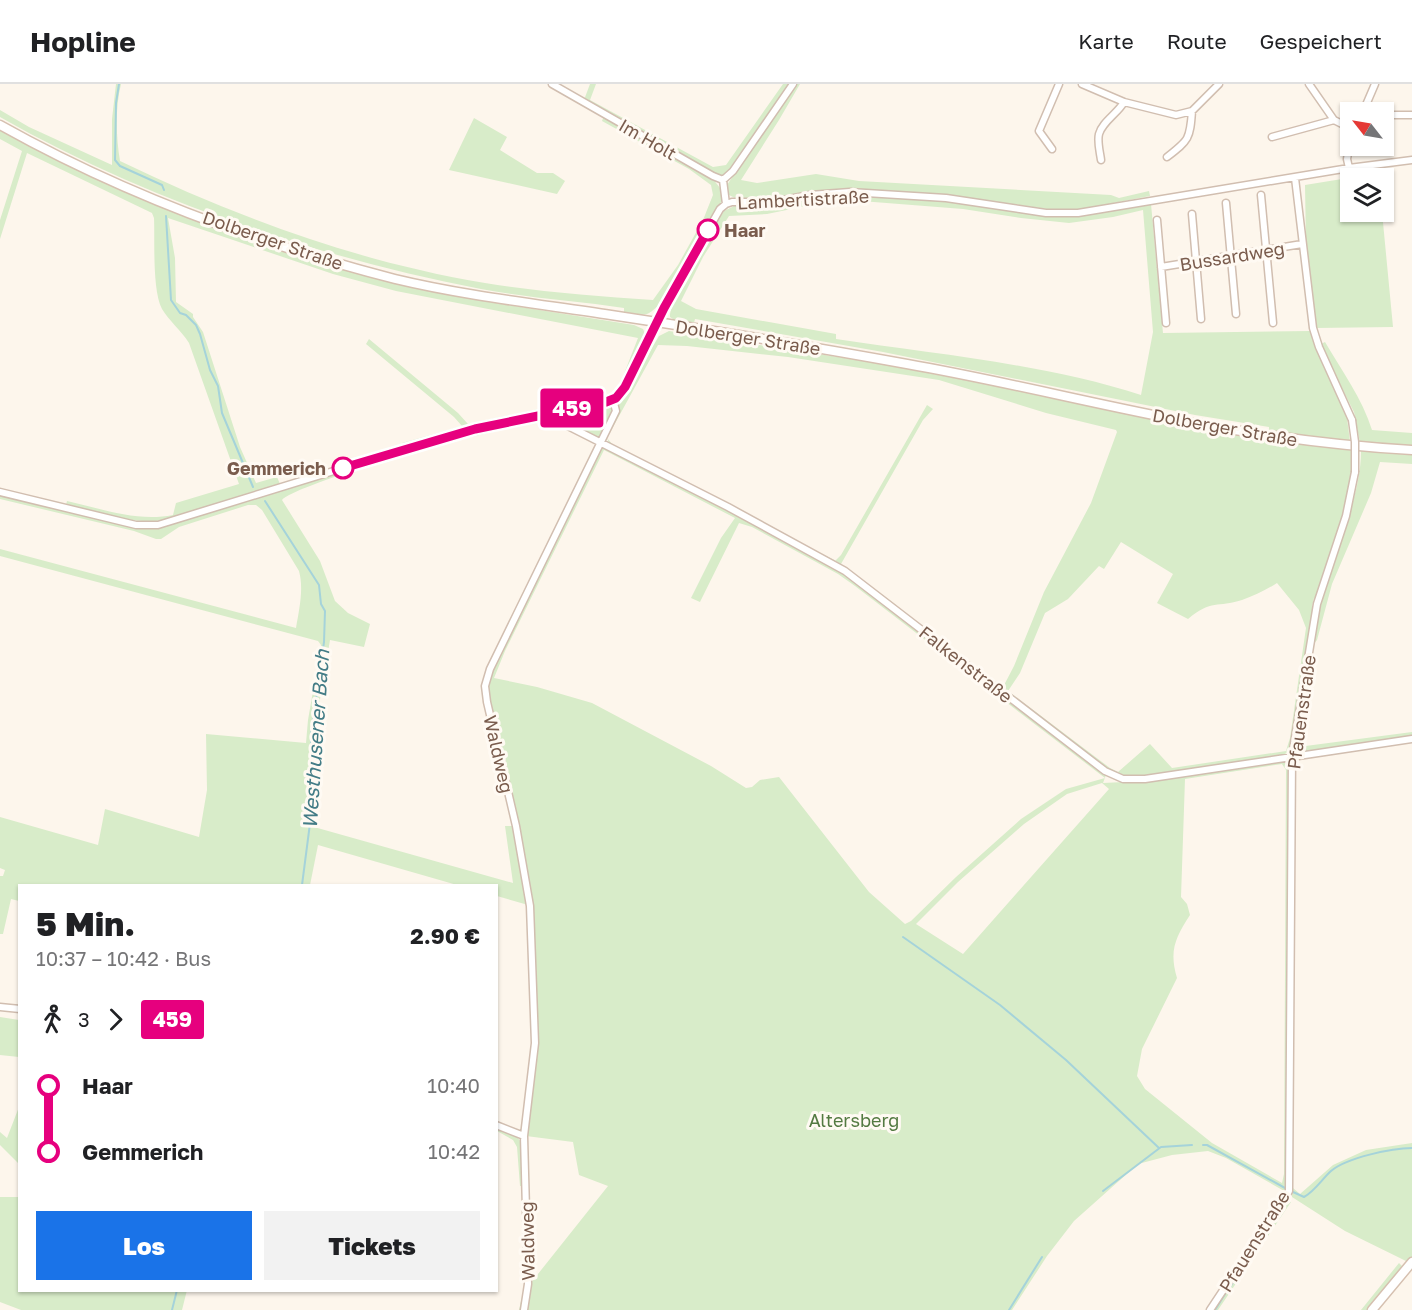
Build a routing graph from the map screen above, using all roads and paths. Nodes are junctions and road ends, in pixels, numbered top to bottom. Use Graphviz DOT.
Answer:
graph roads {
  1 [pos="552,84"];
  2 [pos="793,84"];
  3 [pos="1059,84"];
  4 [pos="1082,84"];
  5 [pos="1220,84"];
  6 [pos="1309,84"];
  7 [pos="1375,84"];
  8 [pos="1124,102"];
  9 [pos="1367,102"];
  10 [pos="1192,111"];
  11 [pos="1394,114"];
  12 [pos="1412,115"];
  13 [pos="1334,120"];
  14 [pos="1340,123"];
  15 [pos="0,125"];
  16 [pos="1272,136"];
  17 [pos="1052,149"];
  18 [pos="1348,156"];
  19 [pos="1167,157"];
  20 [pos="1101,160"];
  21 [pos="1412,160"];
  22 [pos="1349,168"];
  23 [pos="1340,170"];
  24 [pos="1295,178"];
  25 [pos="723,180"];
  26 [pos="1262,195"];
  27 [pos="1226,203"];
  28 [pos="726,204"];
  29 [pos="1192,214"];
  30 [pos="1157,220"];
  31 [pos="1302,244"];
  32 [pos="1267,250"];
  33 [pos="1231,256"];
  34 [pos="1196,262"];
  35 [pos="1161,267"];
  36 [pos="1236,314"];
  37 [pos="1201,319"];
  38 [pos="656,322"];
  39 [pos="1166,323"];
  40 [pos="1273,323"];
  41 [pos="613,399"];
  42 [pos="550,413"];
  43 [pos="601,443"];
  44 [pos="1412,450"];
  45 [pos="0,492"];
  46 [pos="1412,739"];
  47 [pos="1292,756"];
  48 [pos="0,1006"];
  49 [pos="18,1009"];
  50 [pos="498,1126"];
  51 [pos="524,1136"];
  52 [pos="1412,1262"];
  53 [pos="524,1310"];
  54 [pos="1210,1310"];
  55 [pos="1372,1310"];
  1 -- 25 [label="street, Im Holt"];
  2 -- 25 [label="street"];
  3 -- 17 [label="street"];
  4 -- 8 [label="street"];
  5 -- 10 [label="street"];
  6 -- 13 [label="street"];
  7 -- 9 [label="street"];
  8 -- 10 [label="street"];
  8 -- 20 [label="street"];
  10 -- 19 [label="street"];
  11 -- 12 [label="street"];
  13 -- 14 [label="street"];
  13 -- 16 [label="street"];
  15 -- 38 [label="main road, Dolberger Straße"];
  18 -- 22 [label="street"];
  21 -- 22 [label="street, Lambertistraße"];
  23 -- 24 [label="street, Lambertistraße"];
  24 -- 28 [label="street, Lambertistraße"];
  24 -- 31 [label="street, Pfauenstraße"];
  25 -- 28 [label="street"];
  26 -- 32 [label="street"];
  27 -- 33 [label="street"];
  28 -- 38 [label="street, Lambertistraße"];
  29 -- 34 [label="street"];
  30 -- 35 [label="street"];
  31 -- 32 [label="street, Bussardweg"];
  31 -- 47 [label="street, Pfauenstraße, bridge"];
  32 -- 33 [label="street, Bussardweg"];
  32 -- 40 [label="street"];
  33 -- 34 [label="street, Bussardweg"];
  33 -- 36 [label="street"];
  34 -- 35 [label="street, Bussardweg"];
  34 -- 37 [label="street"];
  35 -- 39 [label="street"];
  38 -- 41 [label="street, Lambertistraße"];
  38 -- 44 [label="main road, Dolberger Straße"];
  41 -- 42 [label="street"];
  41 -- 43 [label="street, Waldweg"];
  42 -- 43 [label="street, Falkenstraße"];
  42 -- 45 [label="street"];
  43 -- 47 [label="street, Falkenstraße"];
  43 -- 51 [label="street, Waldweg"];
  46 -- 47 [label="street, Falkenstraße"];
  47 -- 54 [label="street, Pfauenstraße"];
  48 -- 49 [label="street"];
  50 -- 51 [label="street"];
  51 -- 53 [label="street, Waldweg"];
  52 -- 55 [label="main road"];
}
